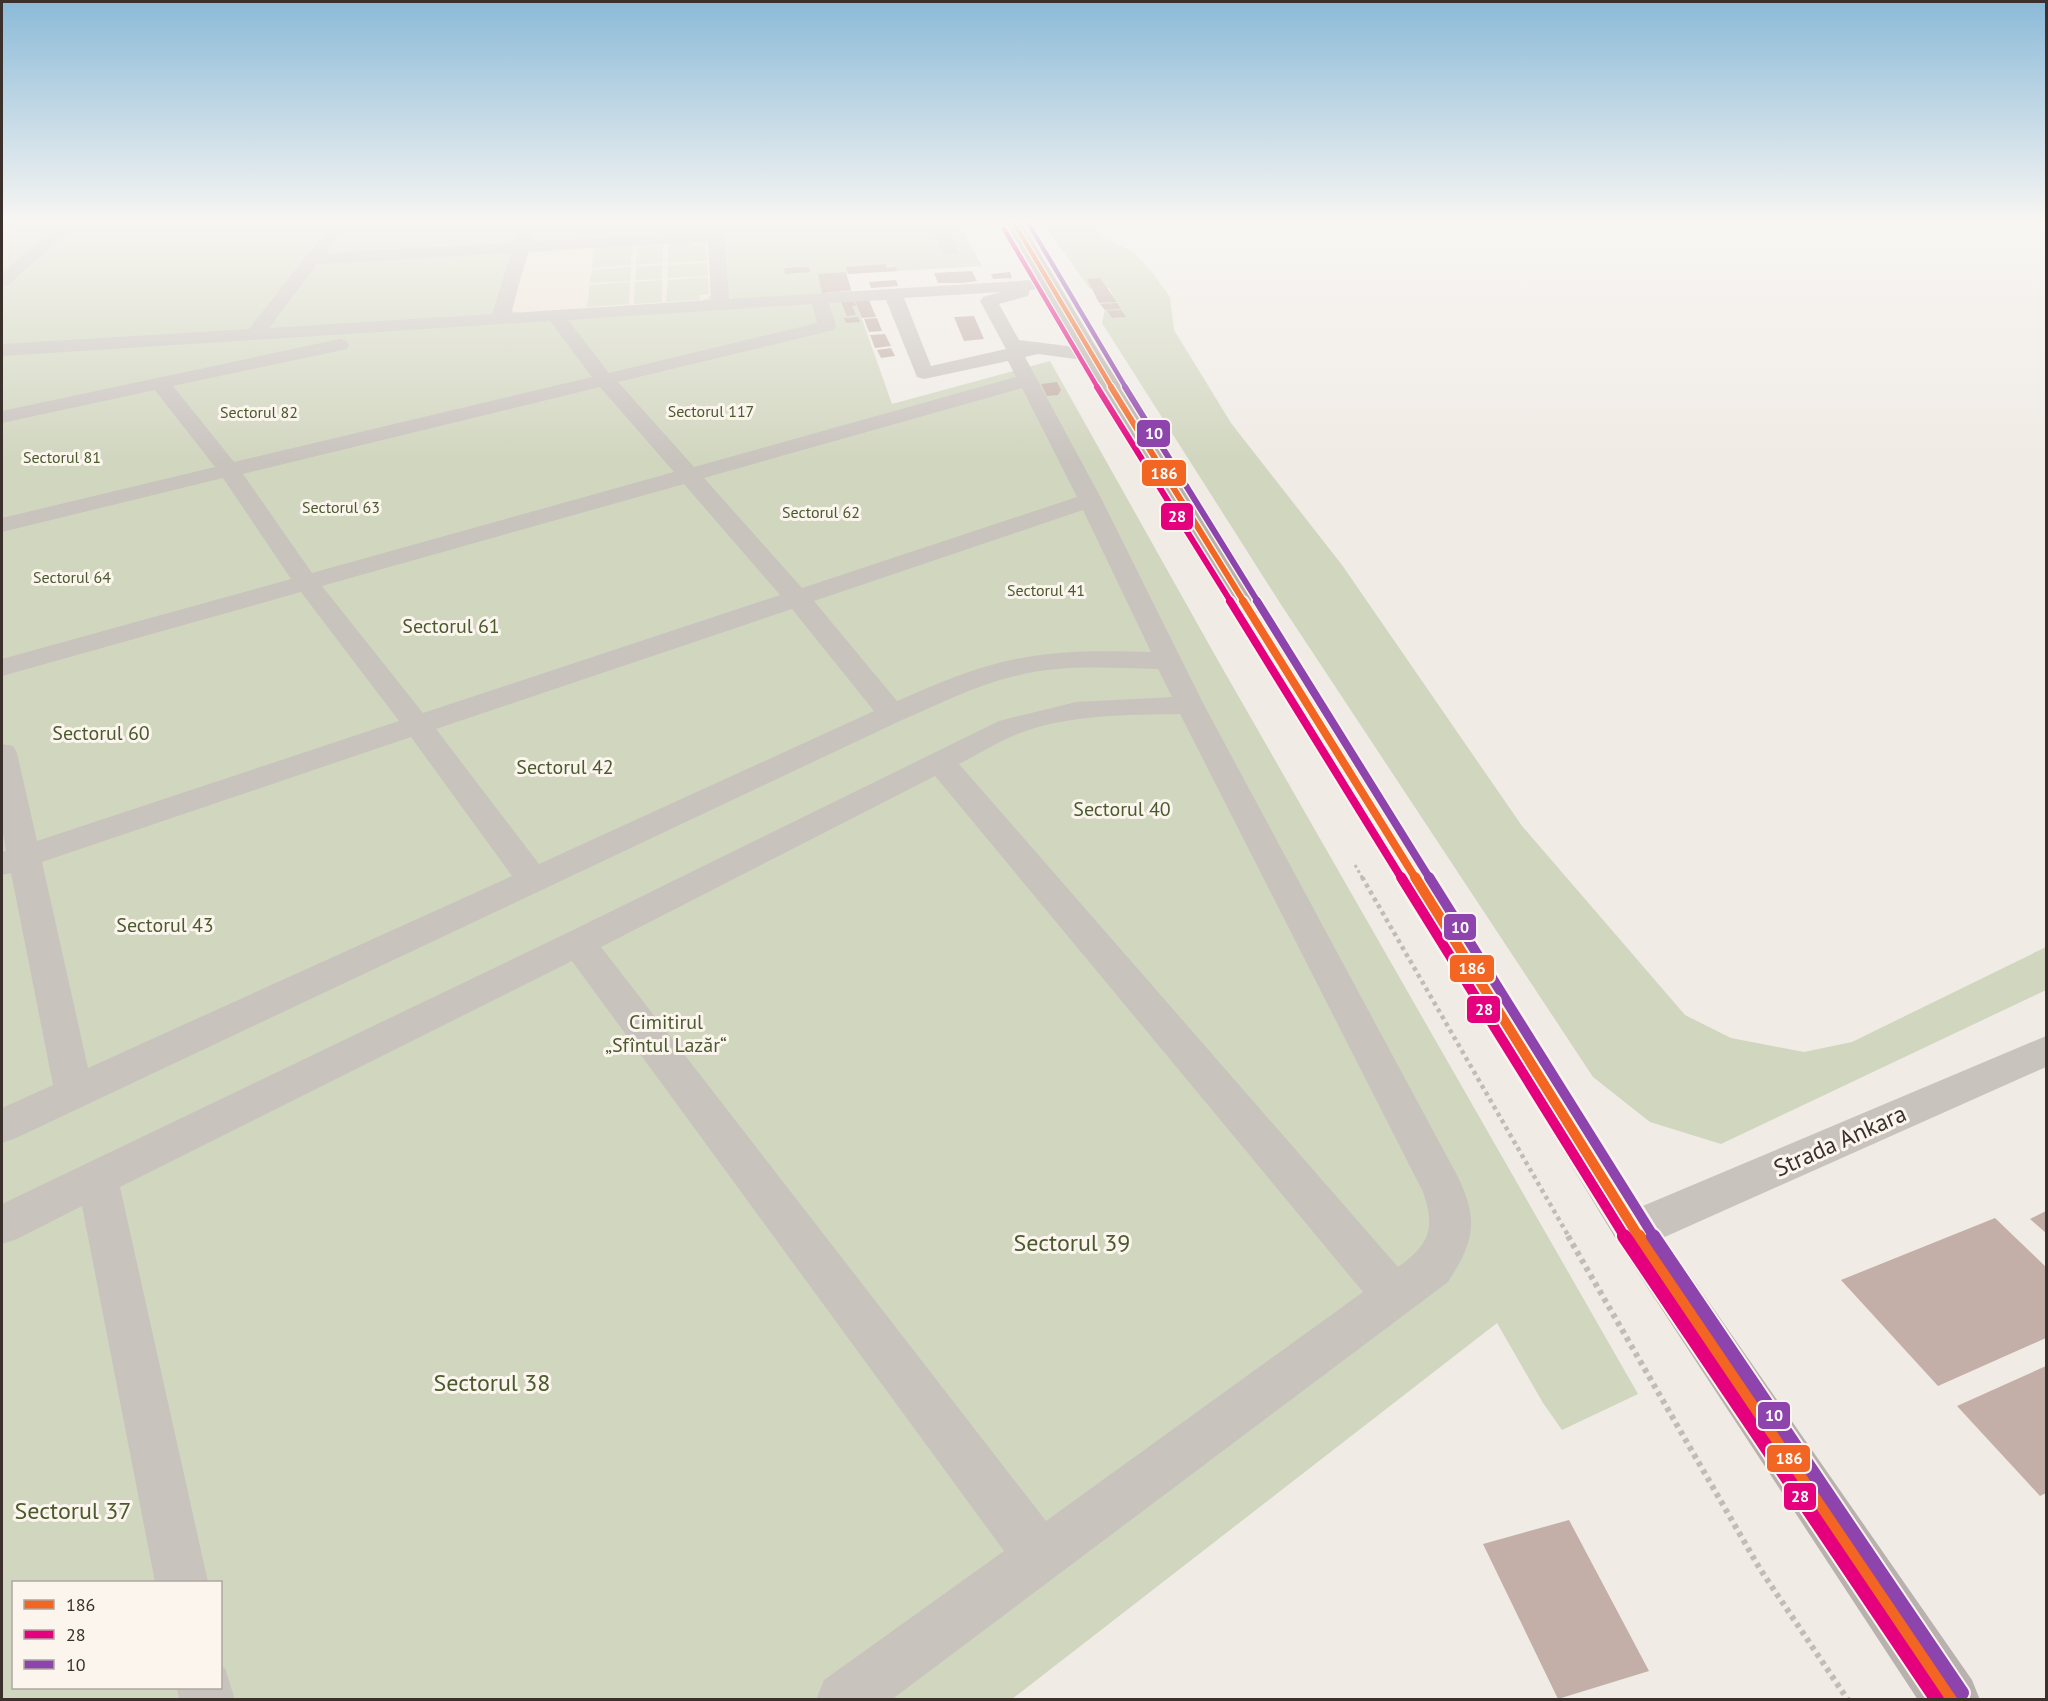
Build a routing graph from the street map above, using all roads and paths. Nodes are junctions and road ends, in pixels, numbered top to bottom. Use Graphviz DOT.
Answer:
graph roads {
  1 [pos="279,302"];
  2 [pos="504,302"];
  3 [pos="747,302"];
  4 [pos="820,302"];
  5 [pos="896,302"];
  6 [pos="990,302"];
  7 [pos="1061,302"];
  8 [pos="720,304"];
  9 [pos="555,315"];
  10 [pos="500,318"];
  11 [pos="453,321"];
  12 [pos="255,334"];
  13 [pos="2,350"];
  14 [pos="1091,355"];
  15 [pos="1027,361"];
  16 [pos="605,380"];
  17 [pos="160,383"];
  18 [pos="2,417"];
  19 [pos="230,470"];
  20 [pos="689,476"];
  21 [pos="1090,500"];
  22 [pos="2,525"];
  23 [pos="306,582"];
  24 [pos="797,598"];
  25 [pos="1169,661"];
  26 [pos="2,668"];
  27 [pos="1190,705"];
  28 [pos="892,714"];
  29 [pos="418,726"];
  30 [pos="2,753"];
  31 [pos="939,761"];
  32 [pos="12,861"];
  33 [pos="1354,864"];
  34 [pos="533,880"];
  35 [pos="578,943"];
  36 [pos="2046,1051"];
  37 [pos="74,1092"];
  38 [pos="2,1125"];
  39 [pos="97,1178"];
  40 [pos="2,1225"];
  41 [pos="1634,1230"];
  42 [pos="1394,1296"];
  43 [pos="1040,1556"];
  44 [pos="182,1581"];
  45 [pos="844,1700"];
  46 [pos="1848,1700"];
  47 [pos="1952,1700"];
  1 -- 12 [label="street"];
  2 -- 10 [label="street"];
  3 -- 8 [label="street"];
  4 -- 16 [label="street"];
  5 -- 15 [label="street"];
  6 -- 15 [label="street"];
  7 -- 14 [label="main road"];
  8 -- 9 [label="street"];
  9 -- 10 [label="street"];
  9 -- 16 [label="street"];
  10 -- 11 [label="street"];
  11 -- 12 [label="street"];
  11 -- 17 [label="street"];
  12 -- 13 [label="street"];
  14 -- 15 [label="street"];
  14 -- 41 [label="main road"];
  15 -- 20 [label="street"];
  15 -- 21 [label="street"];
  16 -- 19 [label="street"];
  16 -- 20 [label="street"];
  17 -- 18 [label="street"];
  17 -- 19 [label="street"];
  19 -- 22 [label="street"];
  19 -- 23 [label="street"];
  20 -- 23 [label="street"];
  20 -- 24 [label="street"];
  21 -- 24 [label="street"];
  21 -- 25 [label="street"];
  23 -- 26 [label="street"];
  23 -- 29 [label="street"];
  24 -- 28 [label="street"];
  24 -- 29 [label="street"];
  25 -- 27 [label="street"];
  25 -- 28 [label="street"];
  27 -- 31 [label="street"];
  27 -- 42 [label="street"];
  28 -- 34 [label="street"];
  29 -- 32 [label="street"];
  29 -- 34 [label="street"];
  30 -- 32 [label="street"];
  31 -- 35 [label="street"];
  31 -- 42 [label="street"];
  32 -- 37 [label="street"];
  33 -- 46 [label="path"];
  34 -- 37 [label="street"];
  35 -- 39 [label="street"];
  35 -- 43 [label="street"];
  36 -- 41 [label="street, Strada Ankara"];
  37 -- 38 [label="street"];
  39 -- 40 [label="street"];
  39 -- 44 [label="street"];
  41 -- 47 [label="main road"];
  42 -- 43 [label="street"];
  43 -- 45 [label="street"];
}
